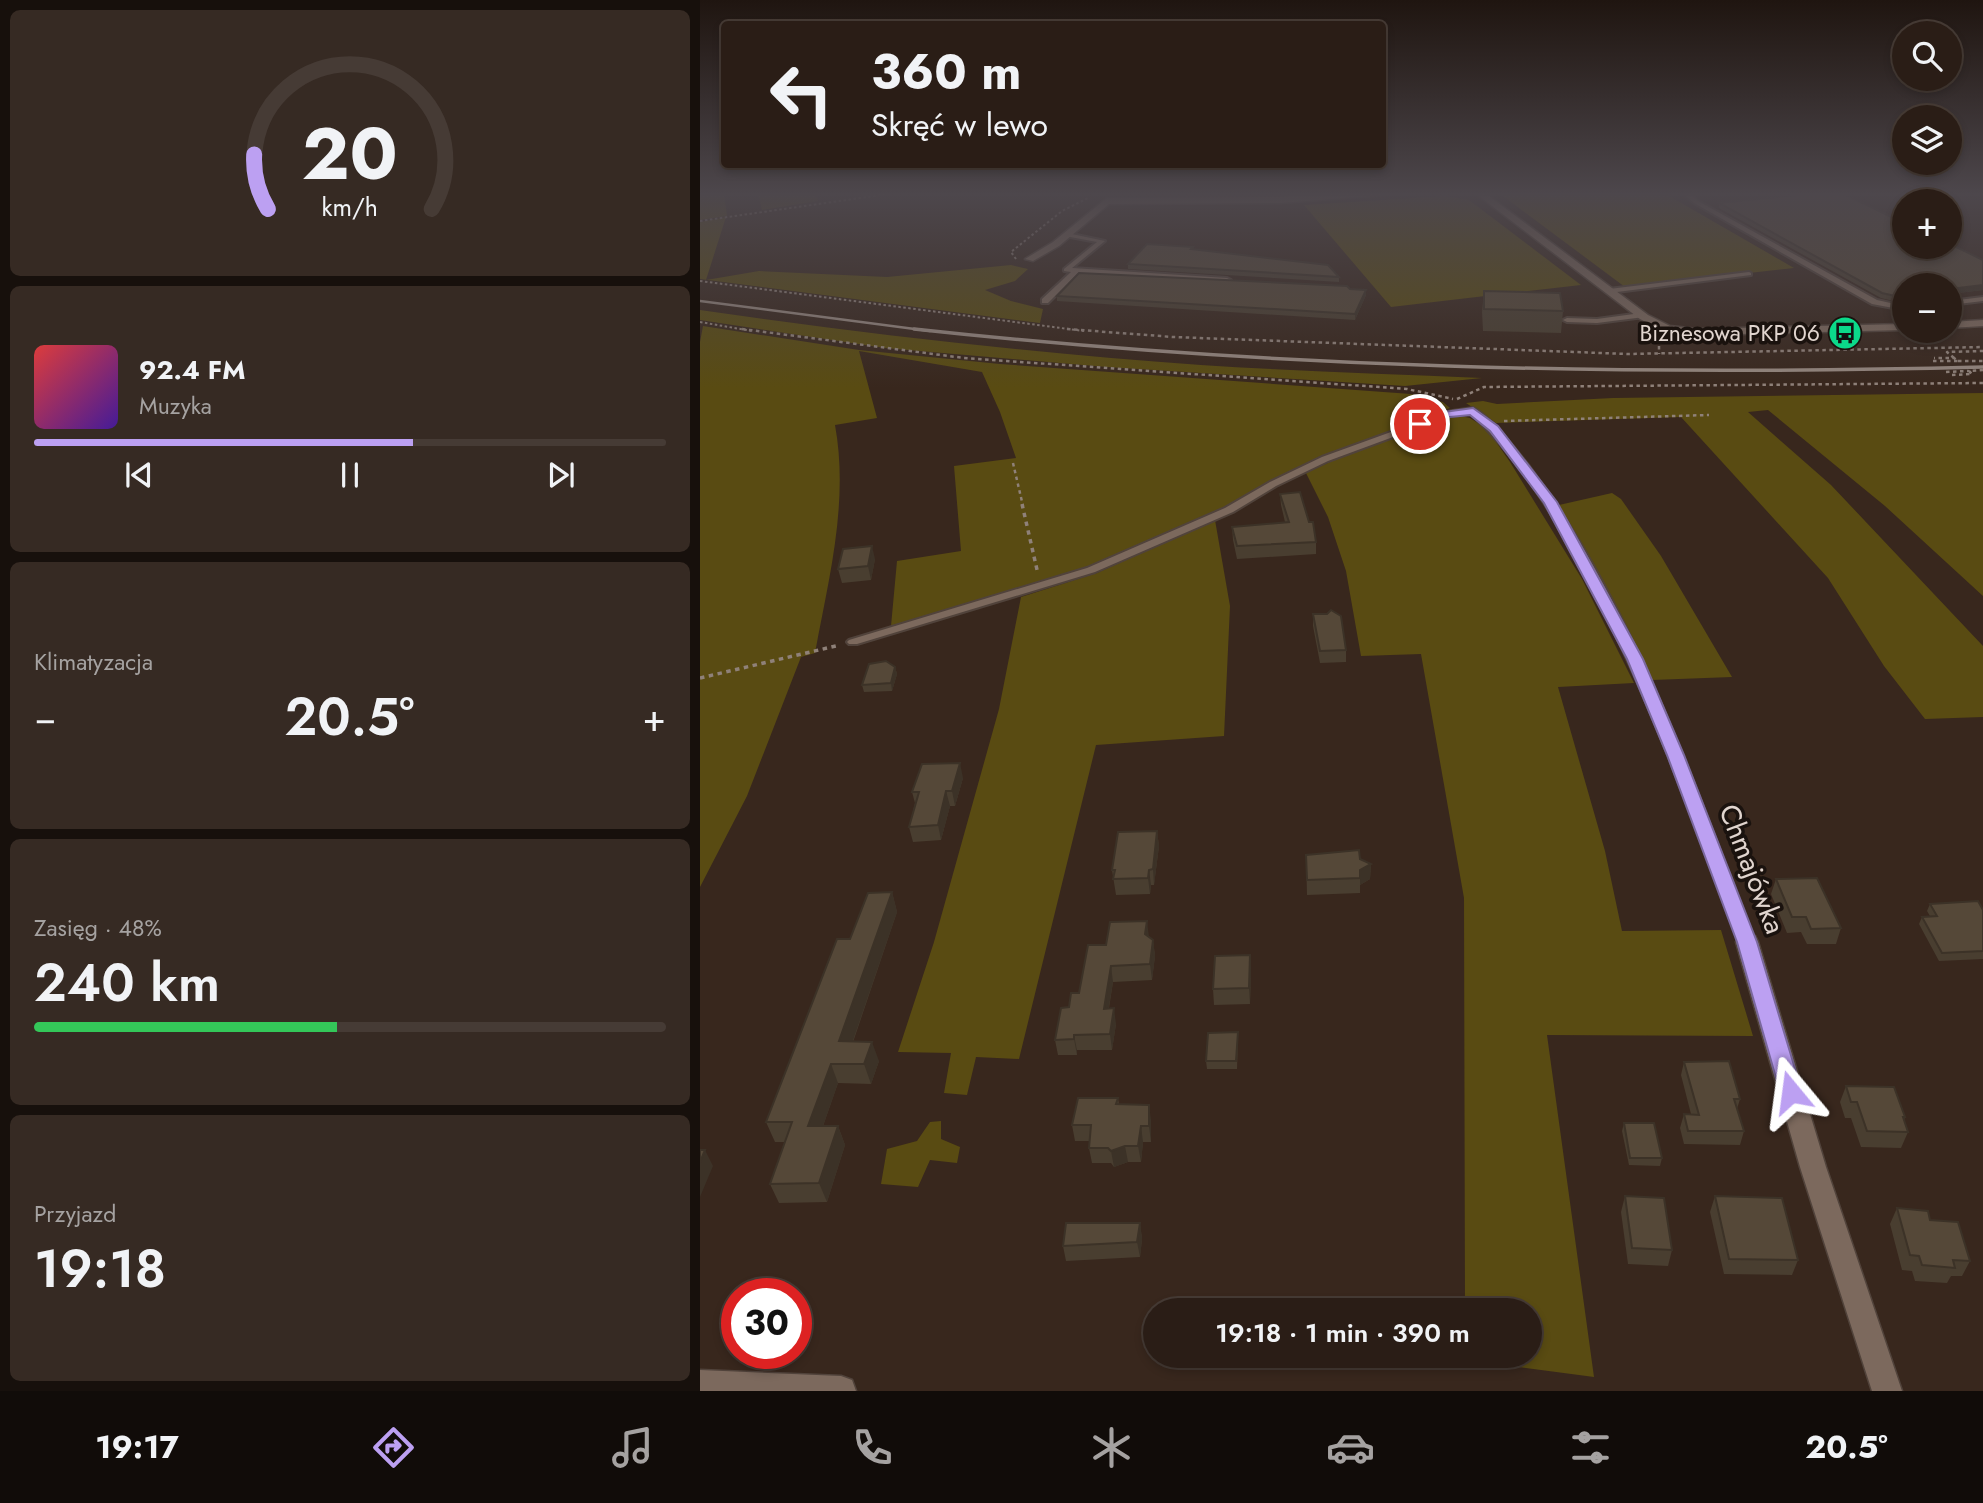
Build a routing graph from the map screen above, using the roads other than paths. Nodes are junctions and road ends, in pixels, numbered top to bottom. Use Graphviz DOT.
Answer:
graph roads {
  1 [pos="1081,258"];
  2 [pos="1565,258"];
  3 [pos="1796,258"];
  4 [pos="1076,271"];
  5 [pos="1749,274"];
  6 [pos="1238,281"];
  7 [pos="1609,291"];
  8 [pos="1983,299"];
  9 [pos="1045,301"];
  10 [pos="1962,302"];
  11 [pos="1892,306"];
  12 [pos="1641,315"];
  13 [pos="1567,320"];
  14 [pos="1983,323"];
  15 [pos="1962,324"];
  16 [pos="1892,327"];
  17 [pos="853,642"];
  18 [pos="1747,942"];
  19 [pos="700,1385"];
  20 [pos="841,1391"];
  21 [pos="1886,1391"];
  1 -- 4 [label="lane"];
  2 -- 7 [label="street"];
  3 -- 11 [label="lane"];
  4 -- 6 [label="lane"];
  4 -- 9 [label="lane"];
  5 -- 7 [label="lane"];
  7 -- 12 [label="street"];
  8 -- 10 [label="lane"];
  12 -- 13 [label="lane"];
  12 -- 16 [label="street"];
  14 -- 15 [label="street"];
  17 -- 18 [label="lane, Chmajówka"];
  18 -- 21 [label="street, Chmajówka"];
  19 -- 20 [label="street"];
}
